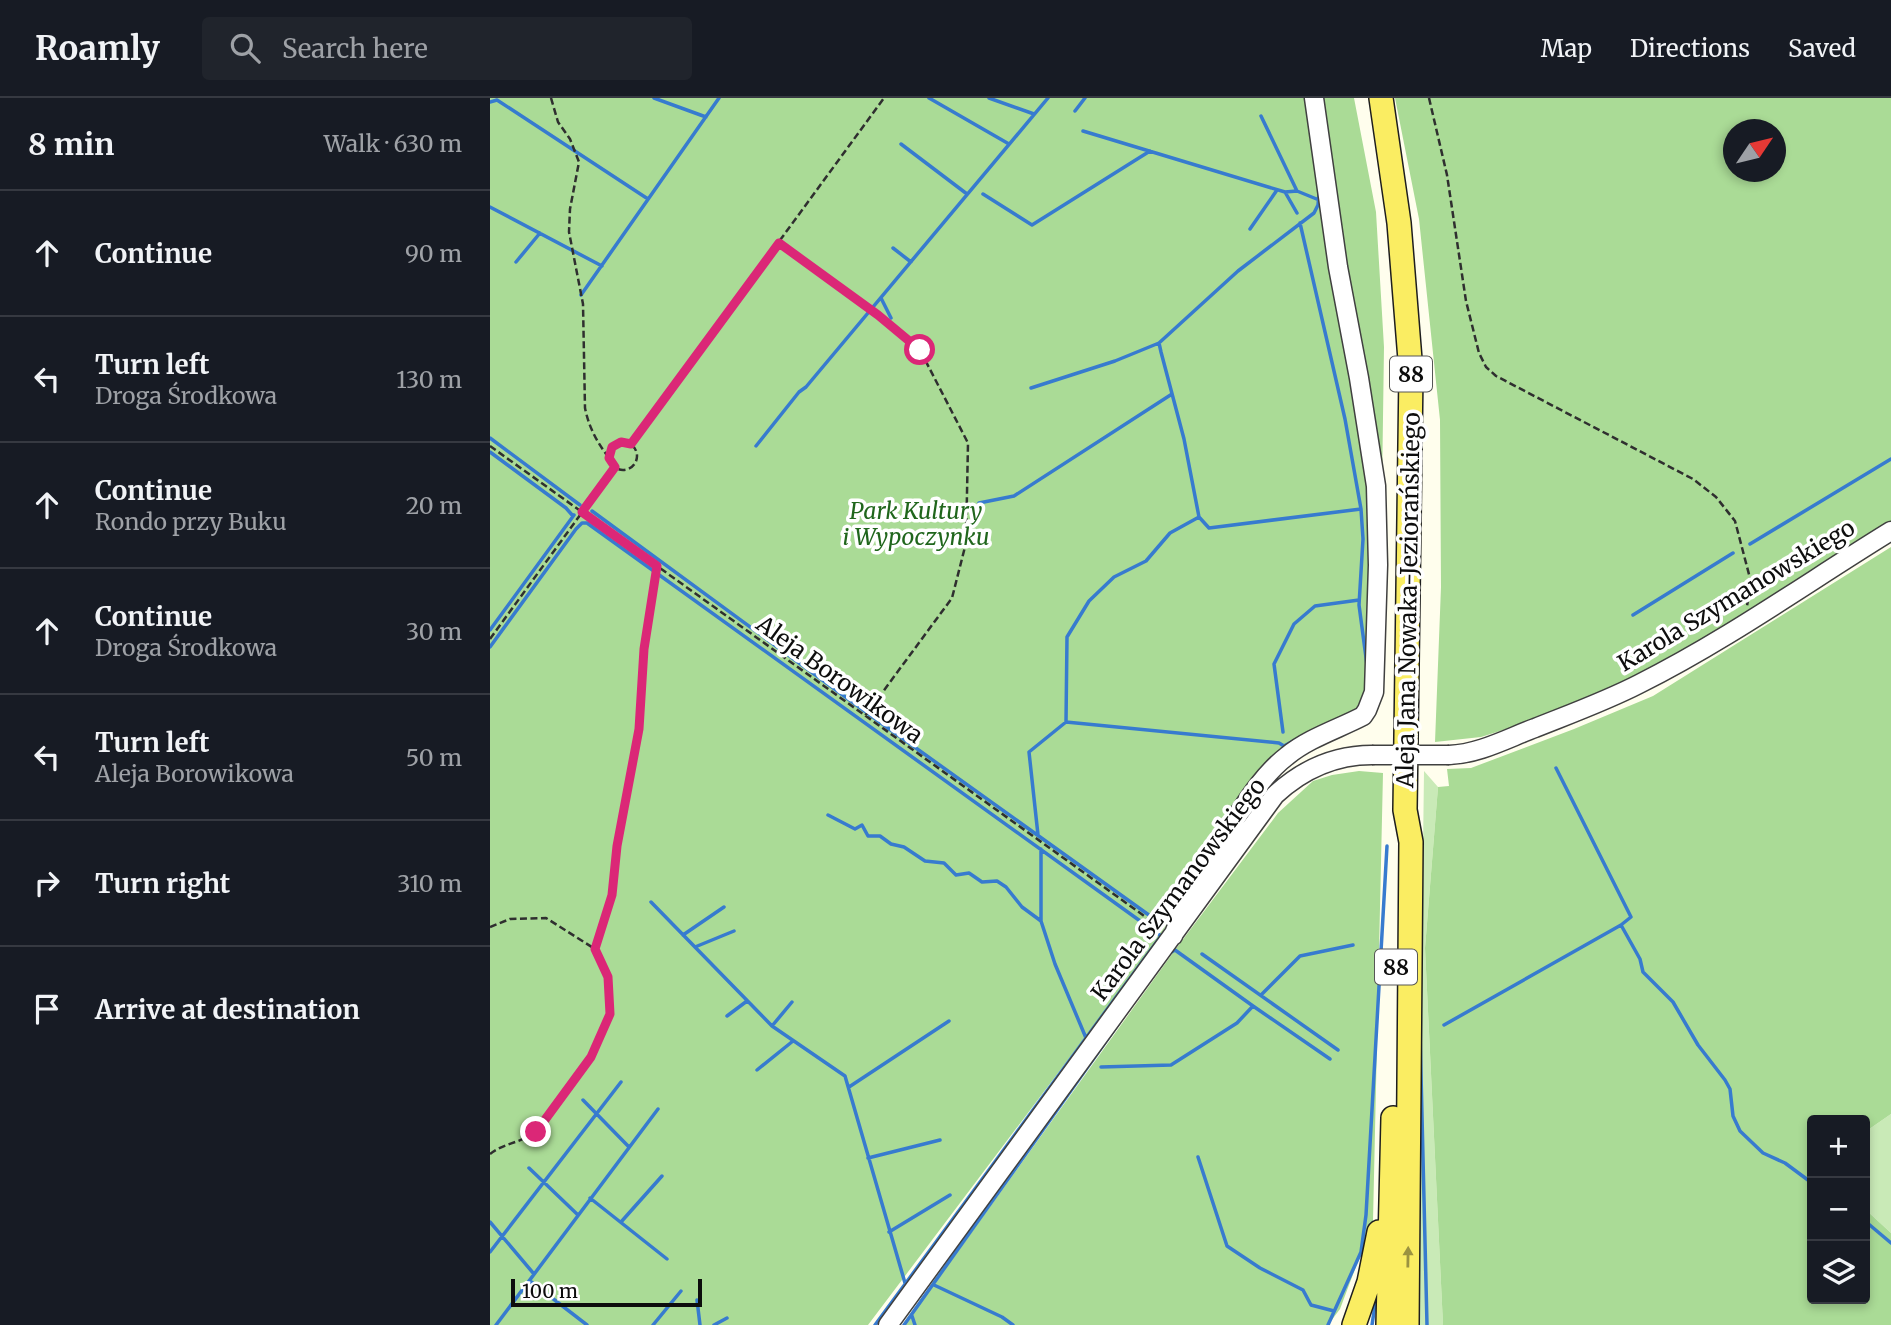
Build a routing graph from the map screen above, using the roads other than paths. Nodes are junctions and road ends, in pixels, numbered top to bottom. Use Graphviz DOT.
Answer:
graph roads {
  1 [pos="1314,98"];
  2 [pos="1381,98"];
  3 [pos="1891,531"];
  4 [pos="1405,810"];
  5 [pos="1173,936"];
  6 [pos="1393,1125"];
  7 [pos="888,1325"];
  8 [pos="1354,1325"];
  9 [pos="1388,1325"];
  10 [pos="1407,1325"];
  1 -- 5 [label="street"];
  2 -- 4 [label="main road, Aleja Jana Nowaka-Jeziorańskiego / 88"];
  3 -- 5 [label="street, Karola Szymanowskiego, bridge"];
  4 -- 6 [label="main road, Aleja Jana Nowaka-Jeziorańskiego / 88"];
  10 -- 4 [label="main road, Aleja Jana Nowaka-Jeziorańskiego / 88, one-way"];
  5 -- 7 [label="street, Karola Szymanowskiego"];
  6 -- 8 [label="main road"];
  6 -- 9 [label="main road, Aleja Jana Nowaka-Jeziorańskiego / 88"];
}
